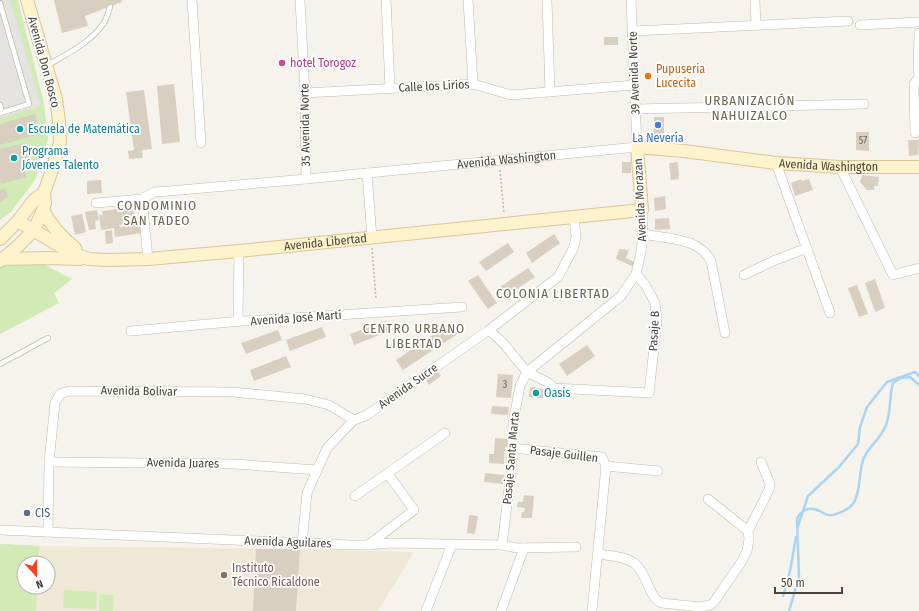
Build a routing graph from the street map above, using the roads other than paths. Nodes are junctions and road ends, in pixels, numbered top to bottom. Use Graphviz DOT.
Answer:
graph roads {
  1 [pos="27,0"];
  2 [pos="192,0"];
  3 [pos="300,0"];
  4 [pos="386,0"];
  5 [pos="468,0"];
  6 [pos="547,0"];
  7 [pos="631,0"];
  8 [pos="755,0"];
  9 [pos="0,3"];
  10 [pos="110,7"];
  11 [pos="848,21"];
  12 [pos="919,22"];
  13 [pos="756,25"];
  14 [pos="860,25"];
  15 [pos="633,31"];
  16 [pos="919,33"];
  17 [pos="46,66"];
  18 [pos="919,76"];
  19 [pos="473,84"];
  20 [pos="634,86"];
  21 [pos="390,88"];
  22 [pos="550,92"];
  23 [pos="305,93"];
  24 [pos="864,104"];
  25 [pos="0,105"];
  26 [pos="635,109"];
  27 [pos="1,112"];
  28 [pos="915,133"];
  29 [pos="201,143"];
  30 [pos="637,147"];
  31 [pos="776,162"];
  32 [pos="840,167"];
  33 [pos="919,167"];
  34 [pos="367,173"];
  35 [pos="306,179"];
  36 [pos="44,193"];
  37 [pos="142,199"];
  38 [pos="96,203"];
  39 [pos="43,210"];
  40 [pos="642,210"];
  41 [pos="574,216"];
  42 [pos="18,221"];
  43 [pos="34,230"];
  44 [pos="644,234"];
  45 [pos="0,239"];
  46 [pos="372,242"];
  47 [pos="807,248"];
  48 [pos="240,251"];
  49 [pos="89,259"];
  50 [pos="148,259"];
  51 [pos="1,260"];
  52 [pos="919,268"];
  53 [pos="636,274"];
  54 [pos="744,275"];
  55 [pos="462,307"];
  56 [pos="830,313"];
  57 [pos="238,322"];
  58 [pos="489,330"];
  59 [pos="131,331"];
  60 [pos="725,333"];
  61 [pos="48,338"];
  62 [pos="0,364"];
  63 [pos="527,372"];
  64 [pos="354,420"];
  65 [pos="445,433"];
  66 [pos="512,448"];
  67 [pos="49,462"];
  68 [pos="761,462"];
  69 [pos="606,466"];
  70 [pos="317,470"];
  71 [pos="658,472"];
  72 [pos="388,474"];
  73 [pos="355,496"];
  74 [pos="708,499"];
  75 [pos="0,530"];
  76 [pos="748,531"];
  77 [pos="48,532"];
  78 [pos="302,543"];
  79 [pos="452,544"];
  80 [pos="368,545"];
  81 [pos="502,546"];
  82 [pos="576,547"];
  83 [pos="524,548"];
  84 [pos="598,554"];
  85 [pos="426,611"];
  86 [pos="501,611"];
  87 [pos="592,611"];
  1 -- 17 [label="main road, Avenida Don Bosco"];
  2 -- 29 [label="street"];
  3 -- 23 [label="street, 35 Avenida Norte"];
  4 -- 21 [label="street"];
  5 -- 19 [label="street"];
  6 -- 22 [label="street"];
  7 -- 15 [label="street, 39 Avenida Norte"];
  8 -- 13 [label="street"];
  9 -- 27 [label="lane"];
  10 -- 17 [label="lane"];
  11 -- 13 [label="street"];
  12 -- 14 [label="street"];
  13 -- 15 [label="street"];
  15 -- 20 [label="street, 39 Avenida Norte"];
  16 -- 18 [label="street"];
  17 -- 36 [label="main road, Avenida Don Bosco"];
  18 -- 28 [label="street"];
  19 -- 21 [label="street, Calle los Lirios"];
  19 -- 22 [label="street, Calle los Lirios"];
  20 -- 22 [label="street, Calle los Lirios"];
  20 -- 26 [label="street, 39 Avenida Norte"];
  21 -- 23 [label="street, Calle los Lirios"];
  23 -- 35 [label="street, 35 Avenida Norte"];
  24 -- 26 [label="street"];
  25 -- 27 [label="lane"];
  26 -- 30 [label="street, 39 Avenida Norte"];
  30 -- 31 [label="main road, Avenida Washington"];
  30 -- 34 [label="street, Avenida Washington"];
  30 -- 40 [label="main road, Avenida Morazan"];
  31 -- 32 [label="main road, Avenida Washington"];
  31 -- 47 [label="street"];
  32 -- 33 [label="main road, Avenida Washington"];
  32 -- 52 [label="street"];
  34 -- 35 [label="street, Avenida Washington"];
  34 -- 46 [label="street"];
  35 -- 37 [label="street, Avenida Washington"];
  36 -- 39 [label="main road, Avenida Don Bosco"];
  36 -- 42 [label="main road, Avenida Don Bosco"];
  37 -- 38 [label="street, Avenida Washington"];
  37 -- 50 [label="street"];
  39 -- 43 [label="main road, Avenida Don Bosco"];
  39 -- 49 [label="main road"];
  40 -- 41 [label="main road, Avenida Libertad"];
  40 -- 44 [label="street, Avenida Morazan"];
  41 -- 46 [label="main road, Avenida Libertad"];
  41 -- 58 [label="street, Avenida Sucre"];
  42 -- 43 [label="main road, Avenida Libertad"];
  42 -- 45 [label="main road, Avenida Don Bosco"];
  43 -- 49 [label="main road, Avenida Libertad"];
  43 -- 51 [label="main road, Avenida Don Bosco"];
  44 -- 53 [label="street, Avenida Morazan"];
  44 -- 60 [label="street"];
  46 -- 48 [label="main road, Avenida Libertad"];
  47 -- 54 [label="street"];
  47 -- 56 [label="street"];
  48 -- 50 [label="main road, Avenida Libertad"];
  48 -- 57 [label="street"];
  49 -- 50 [label="main road, Avenida Libertad"];
  49 -- 51 [label="main road"];
  53 -- 63 [label="street, Avenida Morazan"];
  53 -- 63 [label="street, Pasaje B"];
  55 -- 57 [label="street, Avenida José Martí"];
  57 -- 59 [label="street, Avenida José Martí"];
  58 -- 63 [label="street"];
  58 -- 64 [label="street, Avenida Sucre"];
  61 -- 62 [label="lane"];
  63 -- 66 [label="street, Pasaje Santa Marta"];
  64 -- 67 [label="street, Avenida Bolivar"];
  64 -- 70 [label="street, Avenida Sucre"];
  65 -- 72 [label="street"];
  66 -- 69 [label="street, Pasaje Guillen"];
  66 -- 81 [label="street, Pasaje Santa Marta"];
  67 -- 70 [label="street, Avenida Juares"];
  67 -- 77 [label="street, Avenida Bolivar"];
  68 -- 76 [label="street"];
  69 -- 71 [label="street, Pasaje Guillen"];
  69 -- 84 [label="street"];
  70 -- 78 [label="street, Avenida Sucre"];
  72 -- 73 [label="street"];
  72 -- 80 [label="street"];
  74 -- 76 [label="street"];
  75 -- 77 [label="street, Avenida Aguilares"];
  76 -- 84 [label="street"];
  77 -- 78 [label="street, Avenida Aguilares"];
  78 -- 80 [label="street, Avenida Aguilares"];
  79 -- 80 [label="street, Avenida Aguilares"];
  79 -- 81 [label="street, Avenida Aguilares"];
  79 -- 85 [label="street"];
  81 -- 83 [label="street, Avenida Aguilares"];
  82 -- 83 [label="street, Avenida Aguilares"];
  83 -- 86 [label="street"];
  84 -- 87 [label="street"];
}
